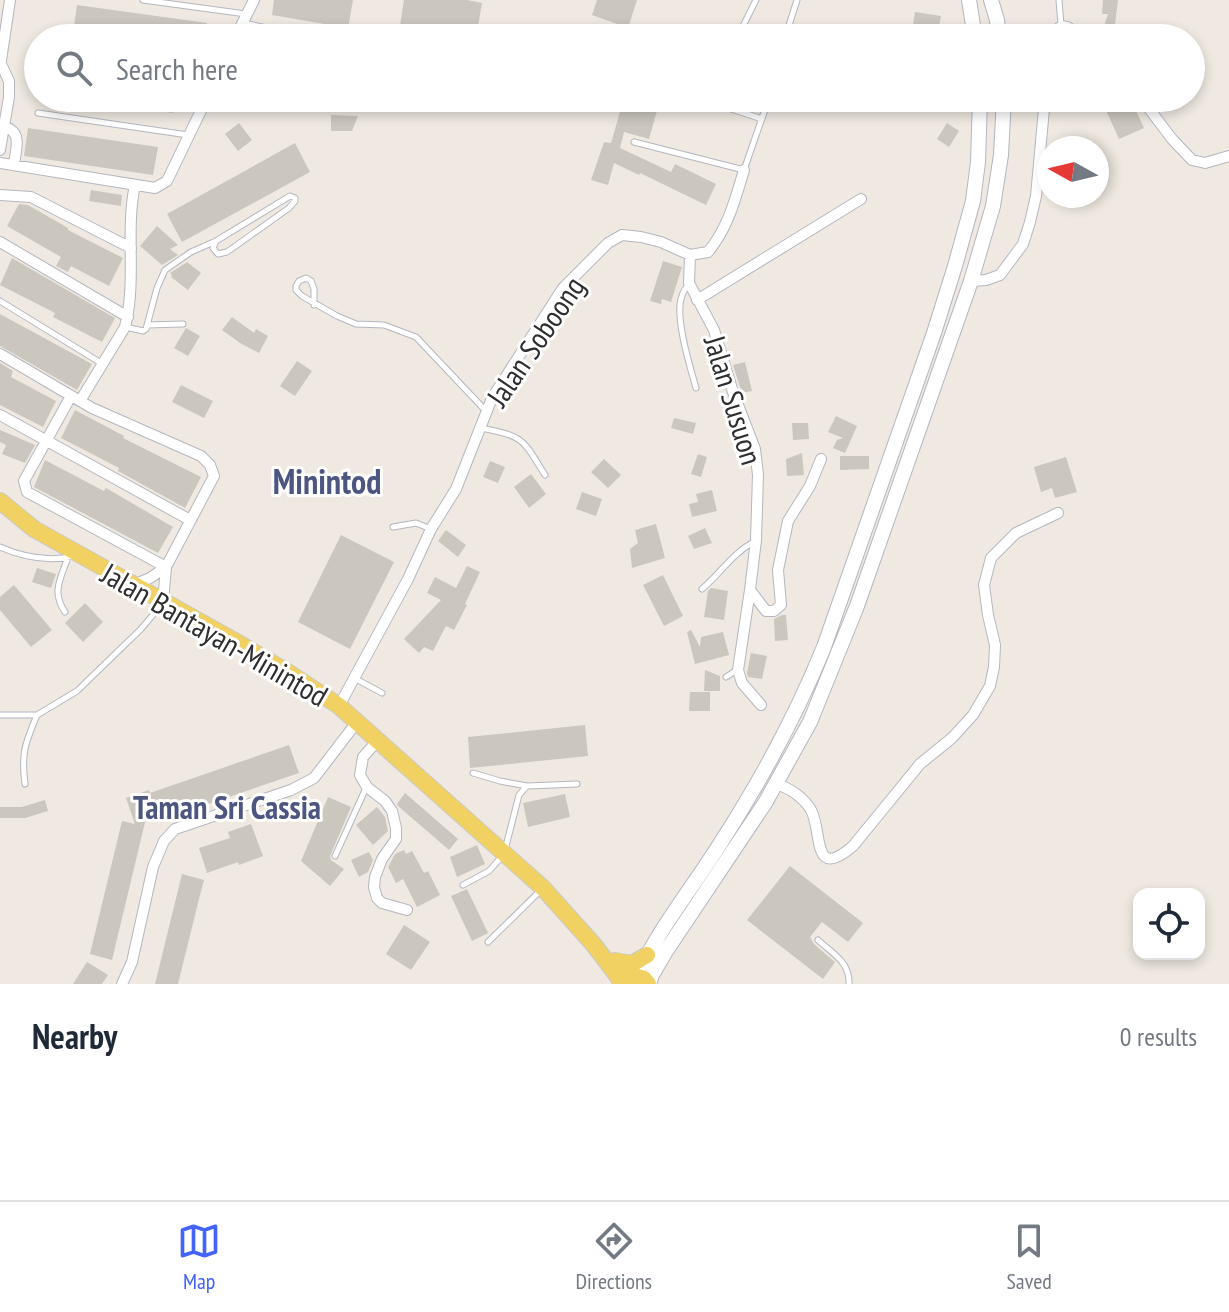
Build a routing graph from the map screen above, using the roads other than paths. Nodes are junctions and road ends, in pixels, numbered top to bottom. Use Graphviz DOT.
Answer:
graph roads {
  1 [pos="10,0"];
  2 [pos="143,0"];
  3 [pos="254,0"];
  4 [pos="756,0"];
  5 [pos="797,0"];
  6 [pos="969,0"];
  7 [pos="991,0"];
  8 [pos="1059,0"];
  9 [pos="244,19"];
  10 [pos="242,24"];
  11 [pos="263,24"];
  12 [pos="744,24"];
  13 [pos="789,24"];
  14 [pos="973,24"];
  15 [pos="997,24"];
  16 [pos="1061,24"];
  17 [pos="2,35"];
  18 [pos="0,66"];
  19 [pos="4,96"];
  20 [pos="200,112"];
  21 [pos="741,112"];
  22 [pos="764,112"];
  23 [pos="980,112"];
  24 [pos="1003,112"];
  25 [pos="1044,112"];
  26 [pos="1152,112"];
  27 [pos="38,113"];
  28 [pos="762,119"];
  29 [pos="2,125"];
  30 [pos="189,136"];
  31 [pos="634,142"];
  32 [pos="0,150"];
  33 [pos="1229,156"];
  34 [pos="0,163"];
  35 [pos="14,165"];
  36 [pos="744,170"];
  37 [pos="135,185"];
  38 [pos="0,195"];
  39 [pos="861,199"];
  40 [pos="216,241"];
  41 [pos="0,242"];
  42 [pos="131,248"];
  43 [pos="690,255"];
  44 [pos="971,281"];
  45 [pos="689,283"];
  46 [pos="697,300"];
  47 [pos="0,301"];
  48 [pos="314,305"];
  49 [pos="126,322"];
  50 [pos="183,324"];
  51 [pos="147,325"];
  52 [pos="0,354"];
  53 [pos="102,364"];
  54 [pos="696,388"];
  55 [pos="75,399"];
  56 [pos="487,412"];
  57 [pos="0,415"];
  58 [pos="480,428"];
  59 [pos="46,441"];
  60 [pos="821,459"];
  61 [pos="545,475"];
  62 [pos="0,501"];
  63 [pos="1058,513"];
  64 [pos="190,520"];
  65 [pos="393,527"];
  66 [pos="431,529"];
  67 [pos="756,540"];
  68 [pos="0,547"];
  69 [pos="73,556"];
  70 [pos="166,567"];
  71 [pos="133,585"];
  72 [pos="702,589"];
  73 [pos="750,590"];
  74 [pos="163,602"];
  75 [pos="65,612"];
  76 [pos="738,670"];
  77 [pos="726,677"];
  78 [pos="355,679"];
  79 [pos="382,693"];
  80 [pos="761,705"];
  81 [pos="339,706"];
  82 [pos="0,715"];
  83 [pos="37,715"];
  84 [pos="357,722"];
  85 [pos="378,740"];
  86 [pos="473,773"];
  87 [pos="25,784"];
  88 [pos="577,784"];
  89 [pos="775,784"];
  90 [pos="527,786"];
  91 [pos="367,787"];
  92 [pos="504,854"];
  93 [pos="335,856"];
  94 [pos="463,885"];
  95 [pos="543,888"];
  96 [pos="407,910"];
  97 [pos="818,940"];
  98 [pos="488,942"];
  99 [pos="594,945"];
  100 [pos="647,955"];
  101 [pos="615,961"];
  102 [pos="634,981"];
  103 [pos="122,984"];
  104 [pos="849,984"];
  1 -- 17 [label="street"];
  2 -- 9 [label="lane"];
  3 -- 9 [label="street"];
  4 -- 12 [label="lane"];
  5 -- 13 [label="lane"];
  6 -- 14 [label="main road"];
  7 -- 15 [label="main road"];
  8 -- 16 [label="lane"];
  9 -- 10 [label="street"];
  9 -- 11 [label="lane"];
  17 -- 18 [label="street"];
  18 -- 19 [label="street"];
  19 -- 29 [label="street"];
  20 -- 30 [label="street"];
  21 -- 28 [label="lane"];
  22 -- 28 [label="lane"];
  23 -- 100 [label="main road"];
  24 -- 44 [label="main road"];
  25 -- 44 [label="street"];
  26 -- 33 [label="street"];
  27 -- 30 [label="lane"];
  28 -- 36 [label="lane"];
  29 -- 32 [label="street"];
  29 -- 35 [label="street"];
  30 -- 37 [label="street"];
  31 -- 36 [label="lane"];
  34 -- 35 [label="street"];
  35 -- 37 [label="street"];
  36 -- 43 [label="street"];
  37 -- 42 [label="street"];
  38 -- 42 [label="street"];
  39 -- 46 [label="street"];
  40 -- 40 [label="lane"];
  40 -- 51 [label="lane"];
  41 -- 49 [label="street"];
  42 -- 49 [label="street"];
  43 -- 45 [label="street, Jalan Susuon"];
  43 -- 56 [label="street, Jalan Soboong"];
  44 -- 89 [label="main road"];
  45 -- 46 [label="street, Jalan Susuon"];
  45 -- 54 [label="lane"];
  46 -- 67 [label="street, Jalan Susuon"];
  47 -- 53 [label="lane"];
  48 -- 48 [label="lane"];
  48 -- 56 [label="lane"];
  49 -- 51 [label="lane"];
  49 -- 53 [label="street"];
  50 -- 51 [label="lane"];
  52 -- 55 [label="street"];
  53 -- 55 [label="street"];
  55 -- 59 [label="street"];
  55 -- 64 [label="street"];
  56 -- 58 [label="street, Jalan Soboong"];
  57 -- 59 [label="street"];
  58 -- 61 [label="lane"];
  58 -- 66 [label="street, Jalan Soboong"];
  59 -- 64 [label="street"];
  59 -- 70 [label="street"];
  60 -- 73 [label="street"];
  62 -- 69 [label="main road, Jalan Bantayan-Minintod"];
  63 -- 89 [label="street"];
  64 -- 70 [label="street"];
  65 -- 66 [label="lane"];
  66 -- 78 [label="street, Jalan Soboong"];
  67 -- 72 [label="lane"];
  67 -- 73 [label="street, Jalan Susuon"];
  68 -- 69 [label="lane"];
  69 -- 71 [label="main road, Jalan Bantayan-Minintod"];
  69 -- 75 [label="lane"];
  70 -- 71 [label="street"];
  70 -- 74 [label="street"];
  71 -- 74 [label="main road, Jalan Bantayan-Minintod"];
  73 -- 76 [label="street, Jalan Susuon"];
  74 -- 81 [label="main road, Jalan Bantayan-Minintod"];
  74 -- 83 [label="lane"];
  76 -- 77 [label="lane"];
  76 -- 80 [label="street"];
  78 -- 79 [label="lane"];
  78 -- 81 [label="street, Jalan Soboong"];
  81 -- 84 [label="main road, Jalan Bantayan-Minintod"];
  82 -- 83 [label="lane"];
  83 -- 87 [label="lane"];
  84 -- 85 [label="main road, Jalan Bantayan-Minintod"];
  84 -- 103 [label="street"];
  85 -- 91 [label="street"];
  85 -- 92 [label="main road, Jalan Bantayan-Minintod"];
  86 -- 90 [label="lane"];
  88 -- 90 [label="lane"];
  89 -- 102 [label="main road"];
  90 -- 92 [label="lane"];
  91 -- 93 [label="lane"];
  91 -- 96 [label="street"];
  92 -- 94 [label="lane"];
  92 -- 95 [label="main road, Jalan Bantayan-Minintod"];
  95 -- 98 [label="lane"];
  95 -- 99 [label="main road, Jalan Bantayan-Minintod"];
  97 -- 104 [label="lane"];
  99 -- 101 [label="main road, Jalan Bantayan-Minintod"];
  99 -- 102 [label="main road, Jalan Bantayan-Minintod"];
  100 -- 101 [label="main road"];
  100 -- 102 [label="main road"];
  101 -- 102 [label="main road, Jalan Bantayan-Minintod"];
}
